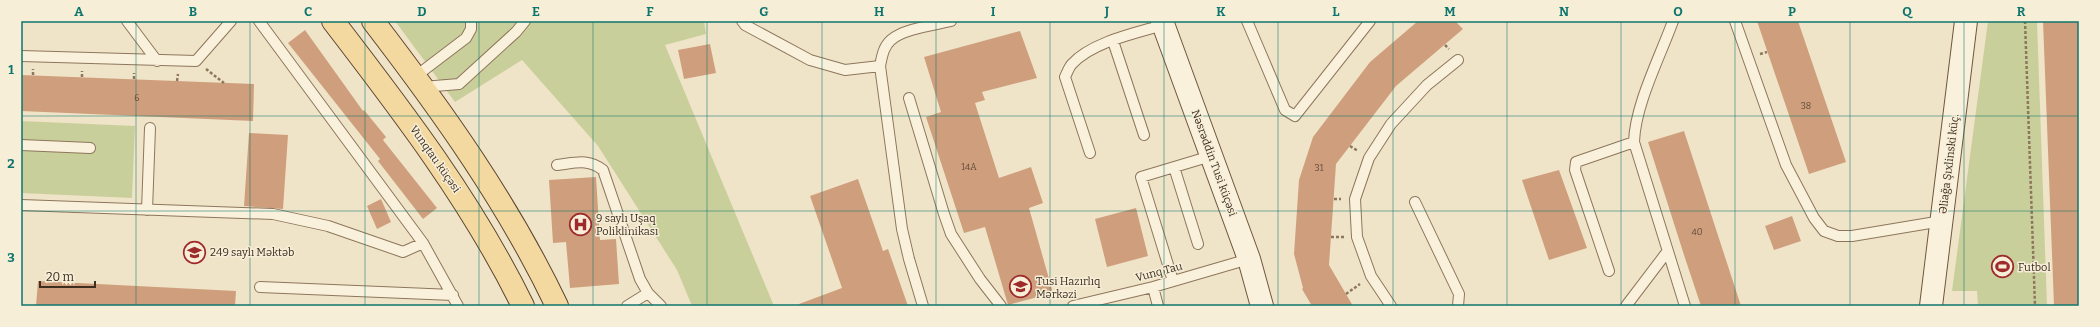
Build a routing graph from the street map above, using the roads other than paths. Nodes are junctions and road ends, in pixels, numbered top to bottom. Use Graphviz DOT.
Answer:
graph roads {
  1 [pos="127,21"];
  2 [pos="231,21"];
  3 [pos="259,21"];
  4 [pos="333,21"];
  5 [pos="373,21"];
  6 [pos="471,21"];
  7 [pos="525,21"];
  8 [pos="742,21"];
  9 [pos="951,21"];
  10 [pos="1247,21"];
  11 [pos="1370,21"];
  12 [pos="1673,21"];
  13 [pos="1735,21"];
  14 [pos="1966,21"];
  15 [pos="1163,23"];
  16 [pos="927,24"];
  17 [pos="1113,41"];
  18 [pos="21,56"];
  19 [pos="1458,60"];
  20 [pos="157,61"];
  21 [pos="880,66"];
  22 [pos="419,82"];
  23 [pos="909,98"];
  24 [pos="150,128"];
  25 [pos="1144,135"];
  26 [pos="1634,142"];
  27 [pos="21,145"];
  28 [pos="90,148"];
  29 [pos="1090,153"];
  30 [pos="1211,156"];
  31 [pos="557,165"];
  32 [pos="1174,167"];
  33 [pos="1415,202"];
  34 [pos="21,205"];
  35 [pos="147,210"];
  36 [pos="1942,221"];
  37 [pos="423,243"];
  38 [pos="1198,244"];
  39 [pos="1667,252"];
  40 [pos="1249,259"];
  41 [pos="1609,270"];
  42 [pos="1173,281"];
  43 [pos="260,287"];
  44 [pos="1153,287"];
  45 [pos="648,293"];
  46 [pos="453,295"];
  47 [pos="458,306"];
  48 [pos="523,306"];
  49 [pos="557,306"];
  50 [pos="627,306"];
  51 [pos="661,306"];
  52 [pos="923,306"];
  53 [pos="1000,306"];
  54 [pos="1073,306"];
  55 [pos="1158,306"];
  56 [pos="1262,306"];
  57 [pos="1391,306"];
  58 [pos="1458,306"];
  59 [pos="1626,306"];
  60 [pos="1685,306"];
  61 [pos="1931,306"];
  1 -- 20 [label="lane"];
  2 -- 20 [label="lane"];
  3 -- 37 [label="lane"];
  4 -- 48 [label="main road, Vunqtau küçəsi"];
  5 -- 22 [label="main road"];
  6 -- 22 [label="lane"];
  7 -- 22 [label="lane"];
  8 -- 21 [label="lane"];
  9 -- 16 [label="lane"];
  10 -- 11 [label="lane"];
  12 -- 26 [label="lane"];
  13 -- 36 [label="lane"];
  14 -- 36 [label="main road, Əliağa Şıxlinski küç."];
  15 -- 17 [label="lane"];
  15 -- 30 [label="main road, Nəsrəddin Tusi küçəsi"];
  16 -- 21 [label="lane"];
  17 -- 25 [label="lane"];
  17 -- 29 [label="lane"];
  18 -- 20 [label="lane"];
  19 -- 57 [label="lane"];
  21 -- 52 [label="lane"];
  22 -- 49 [label="main road"];
  23 -- 53 [label="lane"];
  24 -- 35 [label="lane"];
  26 -- 39 [label="lane"];
  26 -- 41 [label="lane"];
  27 -- 28 [label="lane"];
  30 -- 32 [label="lane"];
  30 -- 40 [label="main road, Nəsrəddin Tusi küçəsi"];
  31 -- 45 [label="lane"];
  32 -- 38 [label="lane"];
  32 -- 42 [label="lane"];
  33 -- 58 [label="lane"];
  34 -- 35 [label="lane"];
  35 -- 37 [label="lane"];
  36 -- 61 [label="main road, Əliağa Şıxlinski küç."];
  37 -- 46 [label="lane"];
  39 -- 59 [label="lane"];
  39 -- 60 [label="lane"];
  40 -- 42 [label="lane, Vunq Tau"];
  40 -- 56 [label="main road, Nəsrəddin Tusi küçəsi"];
  42 -- 44 [label="lane, Vunq Tau"];
  43 -- 46 [label="lane"];
  44 -- 54 [label="lane, Vunq Tau"];
  44 -- 55 [label="lane"];
  45 -- 50 [label="lane"];
  45 -- 51 [label="lane"];
  46 -- 47 [label="lane"];
}
